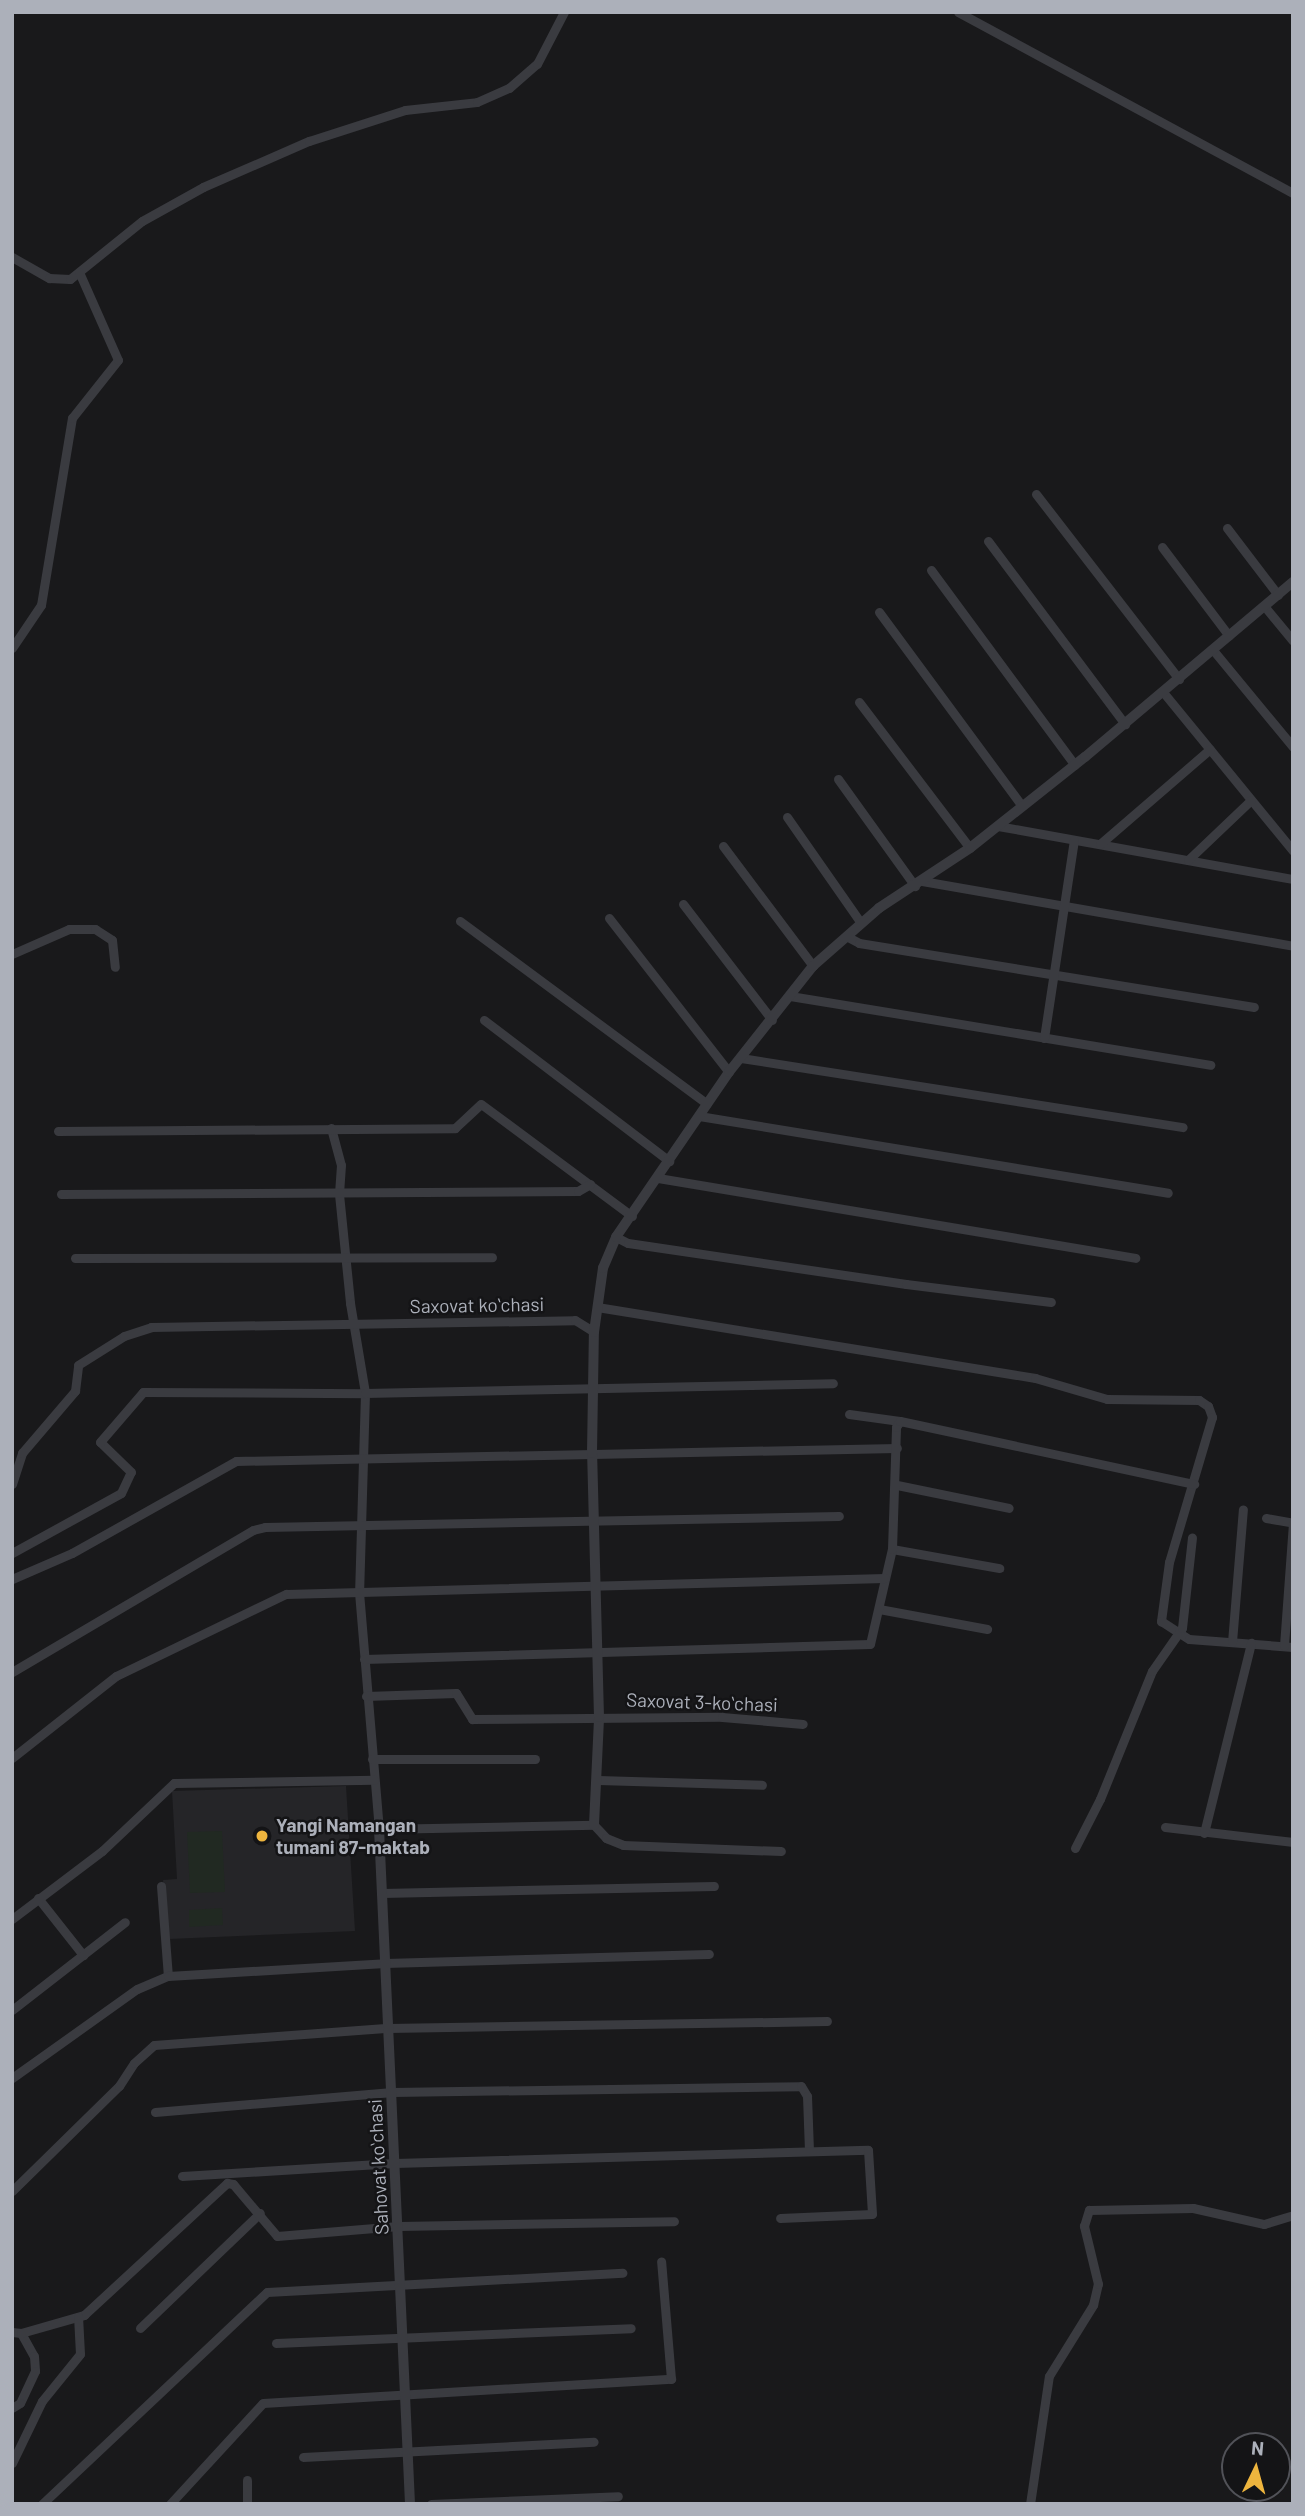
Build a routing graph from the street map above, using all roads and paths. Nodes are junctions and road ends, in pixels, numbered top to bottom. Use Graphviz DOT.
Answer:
graph roads {
  1 [pos="564,12"];
  2 [pos="958,12"];
  3 [pos="1293,193"];
  4 [pos="12,257"];
  5 [pos="79,272"];
  6 [pos="1036,494"];
  7 [pos="1227,528"];
  8 [pos="988,541"];
  9 [pos="1162,547"];
  10 [pos="931,570"];
  11 [pos="1293,582"];
  12 [pos="1278,595"];
  13 [pos="1265,607"];
  14 [pos="879,612"];
  15 [pos="1229,636"];
  16 [pos="1293,641"];
  17 [pos="12,648"];
  18 [pos="1213,650"];
  19 [pos="1179,679"];
  20 [pos="1163,692"];
  21 [pos="859,702"];
  22 [pos="1125,724"];
  23 [pos="1293,747"];
  24 [pos="1210,749"];
  25 [pos="1075,765"];
  26 [pos="838,779"];
  27 [pos="1251,800"];
  28 [pos="1022,806"];
  29 [pos="787,817"];
  30 [pos="998,826"];
  31 [pos="1074,840"];
  32 [pos="1100,844"];
  33 [pos="723,846"];
  34 [pos="970,848"];
  35 [pos="1293,852"];
  36 [pos="1188,860"];
  37 [pos="1293,878"];
  38 [pos="919,883"];
  39 [pos="683,904"];
  40 [pos="1064,906"];
  41 [pos="609,918"];
  42 [pos="460,921"];
  43 [pos="861,923"];
  44 [pos="846,936"];
  45 [pos="1293,946"];
  46 [pos="12,954"];
  47 [pos="813,966"];
  48 [pos="115,967"];
  49 [pos="1053,974"];
  50 [pos="790,996"];
  51 [pos="1254,1007"];
  52 [pos="484,1020"];
  53 [pos="772,1020"];
  54 [pos="1044,1038"];
  55 [pos="741,1058"];
  56 [pos="1210,1065"];
  57 [pos="729,1072"];
  58 [pos="707,1104"];
  59 [pos="699,1116"];
  60 [pos="1183,1127"];
  61 [pos="331,1128"];
  62 [pos="58,1131"];
  63 [pos="669,1161"];
  64 [pos="658,1178"];
  65 [pos="590,1184"];
  66 [pos="1168,1193"];
  67 [pos="61,1194"];
  68 [pos="339,1194"];
  69 [pos="632,1216"];
  70 [pos="616,1237"];
  71 [pos="492,1257"];
  72 [pos="75,1258"];
  73 [pos="345,1258"];
  74 [pos="1135,1258"];
  75 [pos="1051,1302"];
  76 [pos="597,1307"];
  77 [pos="357,1325"];
  78 [pos="594,1332"];
  79 [pos="833,1382"];
  80 [pos="592,1388"];
  81 [pos="365,1393"];
  82 [pos="849,1414"];
  83 [pos="900,1421"];
  84 [pos="897,1448"];
  85 [pos="592,1453"];
  86 [pos="362,1459"];
  87 [pos="12,1484"];
  88 [pos="1194,1484"];
  89 [pos="897,1485"];
  90 [pos="1009,1508"];
  91 [pos="1243,1509"];
  92 [pos="839,1516"];
  93 [pos="1266,1518"];
  94 [pos="593,1519"];
  95 [pos="360,1526"];
  96 [pos="1192,1538"];
  97 [pos="892,1549"];
  98 [pos="12,1553"];
  99 [pos="999,1568"];
  100 [pos="885,1578"];
  101 [pos="12,1579"];
  102 [pos="596,1586"];
  103 [pos="359,1592"];
  104 [pos="879,1609"];
  105 [pos="987,1629"];
  106 [pos="1178,1635"];
  107 [pos="1233,1642"];
  108 [pos="1251,1643"];
  109 [pos="1288,1646"];
  110 [pos="599,1652"];
  111 [pos="364,1659"];
  112 [pos="12,1672"];
  113 [pos="366,1696"];
  114 [pos="599,1717"];
  115 [pos="803,1724"];
  116 [pos="12,1758"];
  117 [pos="372,1759"];
  118 [pos="535,1759"];
  119 [pos="374,1780"];
  120 [pos="598,1780"];
  121 [pos="762,1785"];
  122 [pos="594,1825"];
  123 [pos="1165,1827"];
  124 [pos="379,1829"];
  125 [pos="1204,1833"];
  126 [pos="1293,1842"];
  127 [pos="1075,1848"];
  128 [pos="781,1851"];
  129 [pos="161,1886"];
  130 [pos="714,1886"];
  131 [pos="382,1894"];
  132 [pos="38,1898"];
  133 [pos="12,1919"];
  134 [pos="125,1922"];
  135 [pos="709,1954"];
  136 [pos="83,1955"];
  137 [pos="385,1963"];
  138 [pos="169,1976"];
  139 [pos="12,2010"];
  140 [pos="827,2021"];
  141 [pos="388,2028"];
  142 [pos="12,2078"];
  143 [pos="392,2092"];
  144 [pos="155,2112"];
  145 [pos="809,2150"];
  146 [pos="395,2163"];
  147 [pos="182,2176"];
  148 [pos="12,2191"];
  149 [pos="260,2213"];
  150 [pos="1293,2215"];
  151 [pos="780,2218"];
  152 [pos="674,2221"];
  153 [pos="399,2226"];
  154 [pos="661,2261"];
  155 [pos="622,2273"];
  156 [pos="401,2284"];
  157 [pos="78,2317"];
  158 [pos="140,2328"];
  159 [pos="631,2328"];
  160 [pos="17,2333"];
  161 [pos="403,2341"];
  162 [pos="276,2343"];
  163 [pos="406,2396"];
  164 [pos="12,2408"];
  165 [pos="594,2442"];
  166 [pos="408,2451"];
  167 [pos="303,2457"];
  168 [pos="12,2463"];
  169 [pos="247,2480"];
  170 [pos="618,2496"];
  171 [pos="42,2504"];
  172 [pos="170,2504"];
  173 [pos="247,2504"];
  174 [pos="410,2504"];
  175 [pos="431,2504"];
  176 [pos="1030,2504"];
  1 -- 5 [label="street"];
  2 -- 3 [label="street"];
  4 -- 5 [label="street"];
  5 -- 17 [label="street"];
  6 -- 19 [label="street"];
  7 -- 12 [label="street"];
  8 -- 22 [label="street"];
  9 -- 15 [label="street"];
  10 -- 25 [label="street"];
  11 -- 12 [label="street"];
  12 -- 13 [label="street"];
  13 -- 15 [label="street"];
  13 -- 16 [label="street"];
  14 -- 28 [label="street"];
  15 -- 18 [label="street"];
  18 -- 19 [label="street"];
  18 -- 23 [label="street"];
  19 -- 20 [label="street"];
  20 -- 22 [label="street"];
  20 -- 24 [label="street"];
  21 -- 34 [label="street"];
  22 -- 25 [label="street"];
  24 -- 27 [label="street"];
  24 -- 32 [label="street"];
  25 -- 28 [label="street"];
  26 -- 38 [label="street"];
  27 -- 35 [label="street"];
  27 -- 36 [label="street"];
  28 -- 30 [label="street"];
  29 -- 43 [label="street"];
  30 -- 31 [label="street"];
  30 -- 34 [label="street"];
  31 -- 32 [label="street"];
  31 -- 40 [label="street"];
  32 -- 36 [label="street"];
  33 -- 47 [label="street"];
  34 -- 38 [label="street"];
  36 -- 37 [label="street"];
  38 -- 40 [label="street"];
  38 -- 43 [label="street"];
  39 -- 53 [label="street"];
  40 -- 45 [label="street"];
  40 -- 49 [label="street"];
  41 -- 57 [label="street"];
  42 -- 58 [label="street"];
  43 -- 44 [label="street"];
  44 -- 47 [label="street"];
  44 -- 49 [label="street"];
  46 -- 48 [label="street"];
  47 -- 50 [label="street"];
  49 -- 51 [label="street"];
  49 -- 54 [label="street"];
  50 -- 53 [label="street"];
  50 -- 54 [label="street"];
  52 -- 63 [label="street"];
  53 -- 55 [label="street"];
  54 -- 56 [label="street"];
  55 -- 57 [label="street"];
  55 -- 60 [label="street"];
  57 -- 58 [label="street"];
  58 -- 59 [label="street"];
  59 -- 63 [label="street"];
  59 -- 66 [label="street"];
  61 -- 62 [label="street"];
  61 -- 65 [label="street"];
  61 -- 68 [label="street"];
  63 -- 64 [label="street"];
  64 -- 69 [label="street"];
  64 -- 74 [label="street"];
  65 -- 68 [label="street"];
  65 -- 69 [label="street"];
  67 -- 68 [label="street"];
  68 -- 73 [label="street"];
  69 -- 70 [label="street"];
  70 -- 75 [label="street"];
  70 -- 76 [label="street"];
  71 -- 73 [label="street"];
  72 -- 73 [label="street"];
  73 -- 77 [label="street"];
  76 -- 78 [label="street"];
  76 -- 88 [label="street"];
  77 -- 78 [label="street, Saxovat koʻchasi"];
  77 -- 81 [label="street"];
  77 -- 87 [label="street, Saxovat koʻchasi"];
  78 -- 80 [label="street"];
  79 -- 80 [label="street"];
  80 -- 81 [label="street"];
  80 -- 85 [label="street"];
  81 -- 86 [label="street"];
  81 -- 98 [label="street"];
  82 -- 83 [label="street"];
  83 -- 84 [label="street"];
  83 -- 88 [label="street"];
  84 -- 85 [label="street"];
  84 -- 89 [label="street"];
  85 -- 86 [label="street"];
  85 -- 94 [label="street"];
  86 -- 95 [label="street"];
  86 -- 101 [label="street"];
  88 -- 106 [label="street"];
  89 -- 90 [label="street"];
  89 -- 97 [label="street"];
  91 -- 107 [label="street"];
  92 -- 94 [label="street"];
  93 -- 109 [label="street"];
  94 -- 95 [label="street"];
  94 -- 102 [label="street"];
  95 -- 103 [label="street"];
  95 -- 112 [label="street"];
  96 -- 106 [label="street"];
  97 -- 99 [label="street"];
  97 -- 100 [label="street"];
  100 -- 102 [label="street"];
  100 -- 104 [label="street"];
  102 -- 103 [label="street"];
  102 -- 110 [label="street"];
  103 -- 111 [label="street"];
  103 -- 116 [label="street"];
  104 -- 105 [label="street"];
  104 -- 110 [label="street"];
  106 -- 107 [label="street"];
  106 -- 127 [label="street"];
  107 -- 108 [label="street"];
  108 -- 109 [label="street"];
  108 -- 125 [label="street"];
  110 -- 111 [label="street"];
  110 -- 114 [label="street"];
  111 -- 113 [label="street"];
  113 -- 114 [label="street"];
  113 -- 117 [label="street"];
  114 -- 115 [label="street, Saxovat 3-koʻchasi"];
  114 -- 120 [label="street"];
  117 -- 118 [label="street"];
  117 -- 119 [label="street"];
  119 -- 124 [label="street"];
  119 -- 132 [label="street"];
  120 -- 121 [label="street"];
  120 -- 122 [label="street"];
  122 -- 124 [label="street"];
  122 -- 128 [label="street"];
  123 -- 125 [label="street"];
  124 -- 131 [label="street, Sahovat koʻchasi"];
  125 -- 126 [label="street"];
  129 -- 138 [label="street"];
  130 -- 131 [label="street"];
  131 -- 137 [label="street, Sahovat koʻchasi"];
  132 -- 133 [label="street"];
  132 -- 136 [label="street"];
  134 -- 136 [label="street"];
  135 -- 137 [label="street"];
  136 -- 139 [label="street"];
  137 -- 138 [label="street"];
  137 -- 141 [label="street, Sahovat koʻchasi"];
  138 -- 142 [label="street"];
  140 -- 141 [label="street"];
  141 -- 143 [label="street, Sahovat koʻchasi"];
  141 -- 148 [label="street"];
  143 -- 144 [label="street"];
  143 -- 145 [label="street"];
  143 -- 146 [label="street, Sahovat koʻchasi"];
  145 -- 146 [label="street"];
  145 -- 151 [label="street"];
  146 -- 147 [label="street"];
  146 -- 153 [label="street, Sahovat koʻchasi"];
  149 -- 153 [label="street"];
  149 -- 157 [label="street"];
  149 -- 158 [label="street"];
  150 -- 176 [label="street"];
  152 -- 153 [label="street"];
  153 -- 156 [label="street, Sahovat koʻchasi"];
  154 -- 163 [label="street"];
  155 -- 156 [label="street"];
  156 -- 161 [label="street, Sahovat koʻchasi"];
  156 -- 171 [label="street"];
  157 -- 160 [label="street"];
  157 -- 168 [label="street"];
  159 -- 161 [label="street"];
  160 -- 164 [label="street"];
  161 -- 162 [label="street"];
  161 -- 163 [label="street, Sahovat koʻchasi"];
  163 -- 166 [label="street, Sahovat koʻchasi"];
  163 -- 172 [label="street"];
  165 -- 166 [label="street"];
  166 -- 167 [label="street"];
  166 -- 174 [label="street, Sahovat koʻchasi"];
  169 -- 173 [label="street"];
  170 -- 175 [label="street"];
}
